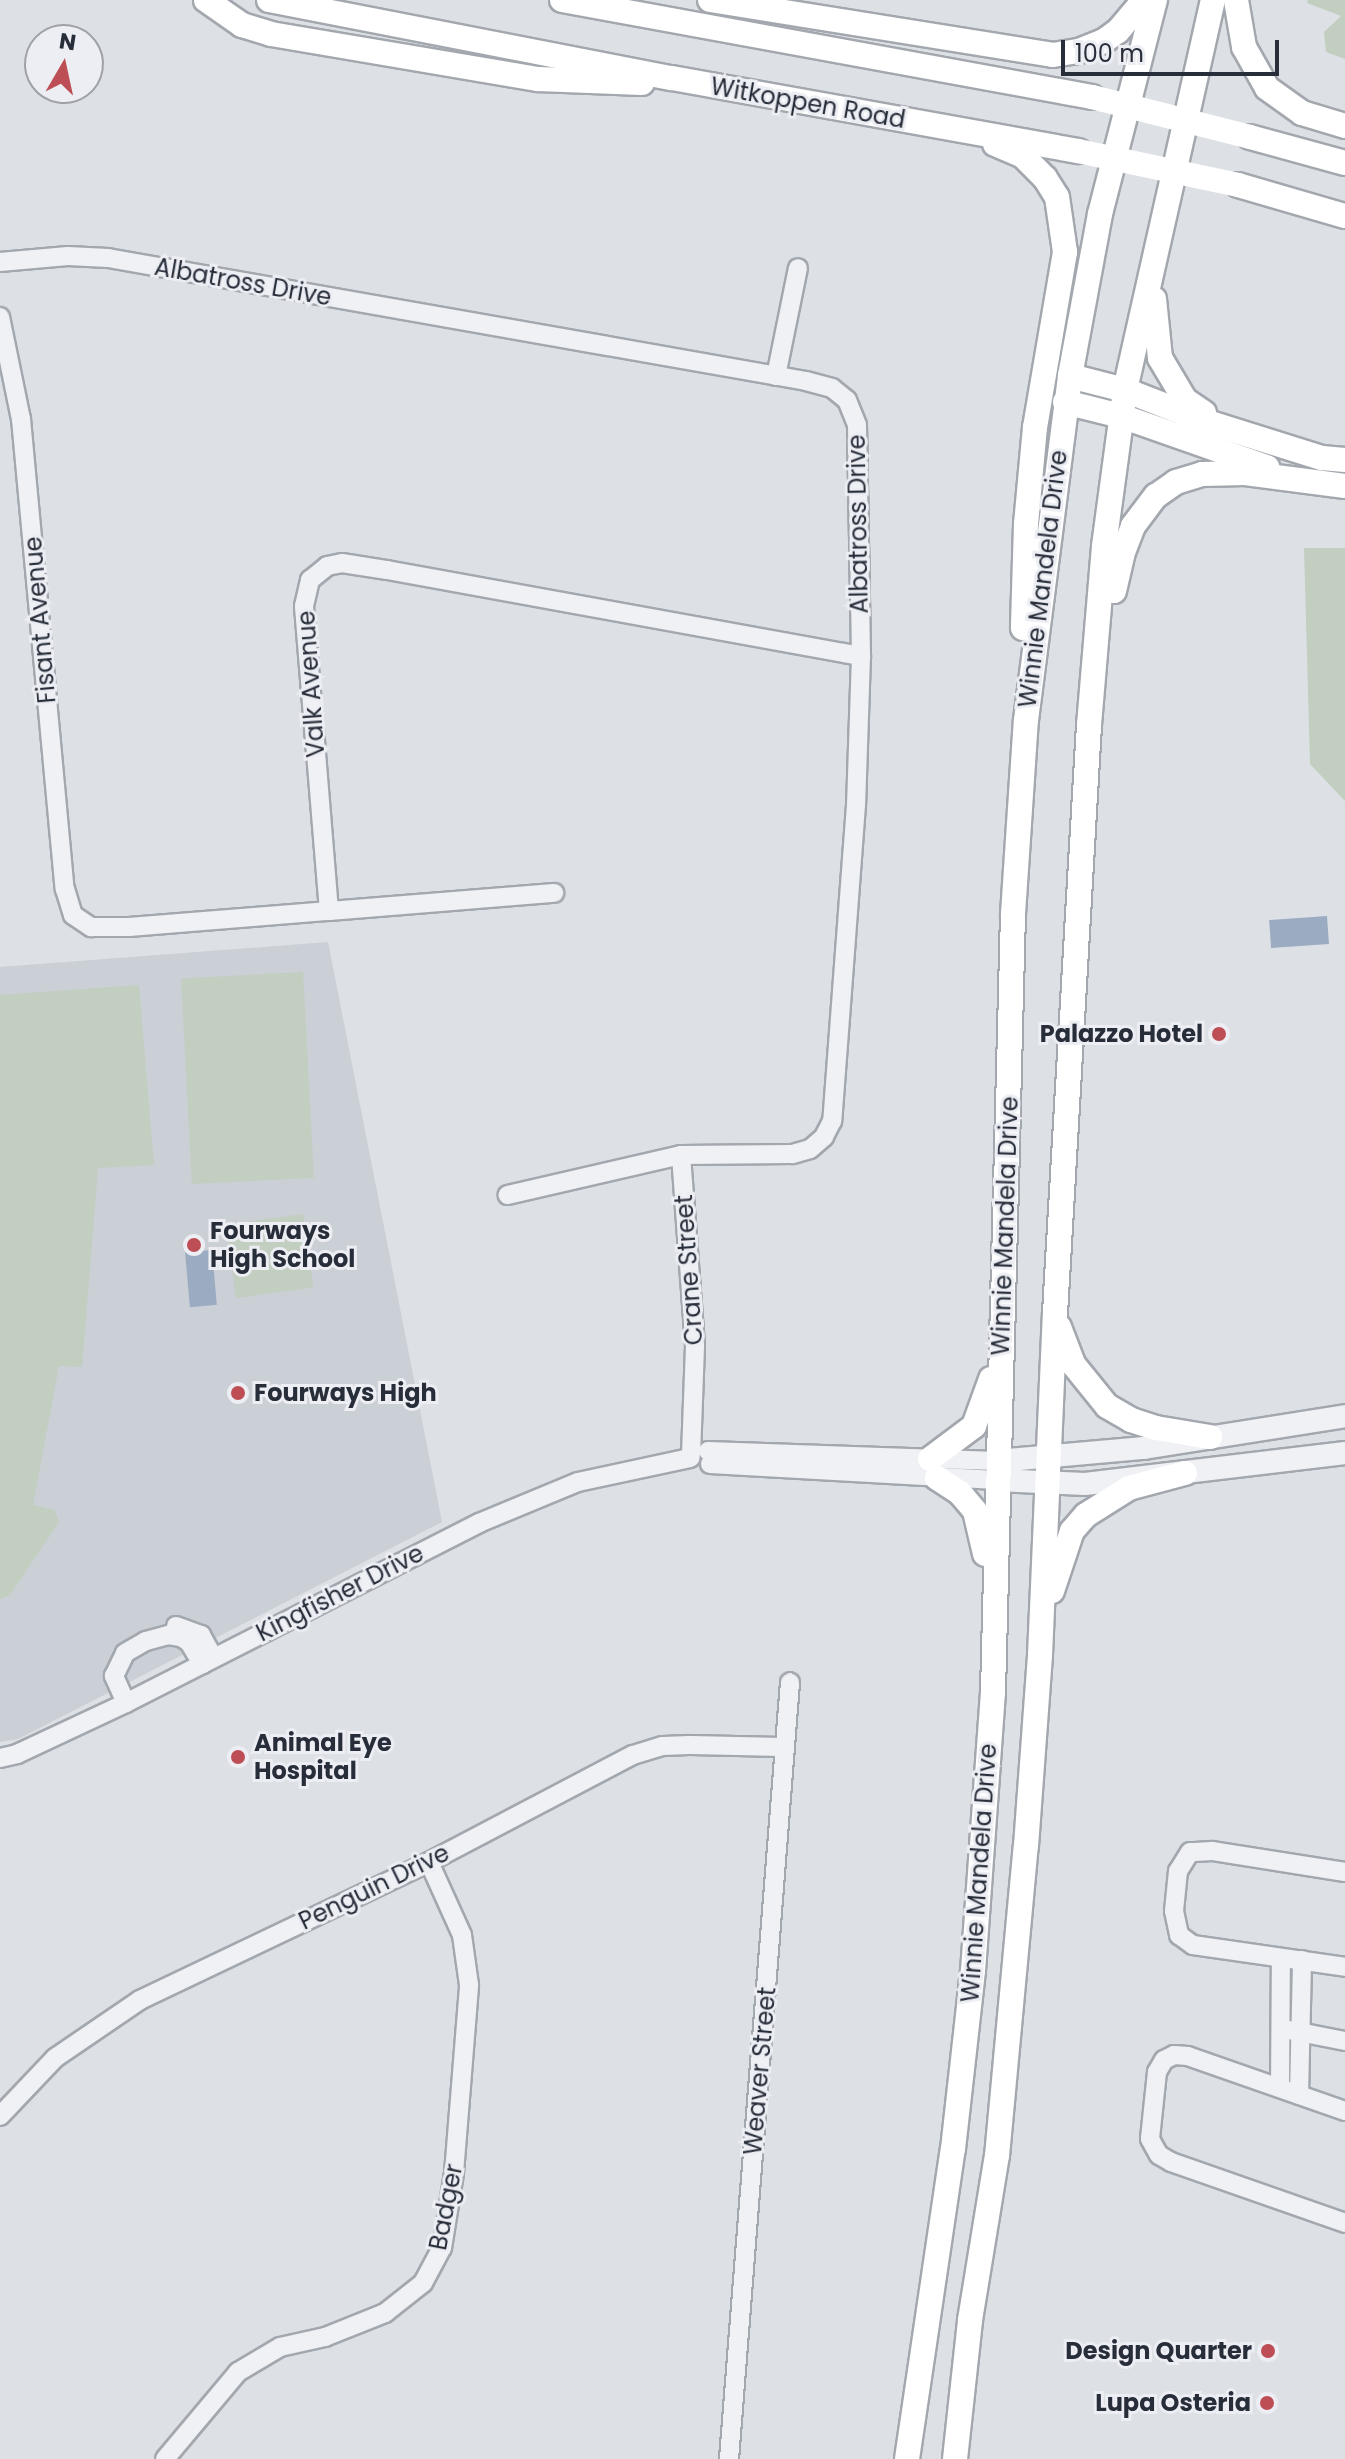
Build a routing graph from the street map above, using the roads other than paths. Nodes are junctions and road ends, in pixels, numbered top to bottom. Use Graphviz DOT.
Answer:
graph roads {
  1 [pos="206,0"];
  2 [pos="269,0"];
  3 [pos="562,0"];
  4 [pos="710,0"];
  5 [pos="1144,0"];
  6 [pos="1155,0"];
  7 [pos="1213,0"];
  8 [pos="1236,0"];
  9 [pos="672,78"];
  10 [pos="920,122"];
  11 [pos="1345,126"];
  12 [pos="1345,163"];
  13 [pos="1345,216"];
  14 [pos="1154,258"];
  15 [pos="0,262"];
  16 [pos="798,268"];
  17 [pos="0,317"];
  18 [pos="776,376"];
  19 [pos="1070,376"];
  20 [pos="1125,390"];
  21 [pos="1065,402"];
  22 [pos="1121,416"];
  23 [pos="1222,427"];
  24 [pos="1345,460"];
  25 [pos="1300,479"];
  26 [pos="1345,486"];
  27 [pos="861,656"];
  28 [pos="1026,720"];
  29 [pos="1089,725"];
  30 [pos="554,893"];
  31 [pos="329,911"];
  32 [pos="681,1155"];
  33 [pos="508,1195"];
  34 [pos="1055,1313"];
  35 [pos="1000,1339"];
  36 [pos="1345,1416"];
  37 [pos="1210,1437"];
  38 [pos="1345,1453"];
  39 [pos="701,1456"];
  40 [pos="1047,1458"];
  41 [pos="933,1468"];
  42 [pos="996,1471"];
  43 [pos="1185,1473"];
  44 [pos="1046,1484"];
  45 [pos="997,1590"];
  46 [pos="1040,1655"];
  47 [pos="208,1661"];
  48 [pos="790,1682"];
  49 [pos="126,1703"];
  50 [pos="784,1747"];
  51 [pos="0,1758"];
  52 [pos="429,1862"];
  53 [pos="1345,1872"];
  54 [pos="1281,1958"];
  55 [pos="1302,1960"];
  56 [pos="1345,1967"];
  57 [pos="1281,2029"];
  58 [pos="1301,2031"];
  59 [pos="1345,2041"];
  60 [pos="1280,2088"];
  61 [pos="1299,2095"];
  62 [pos="1345,2111"];
  63 [pos="0,2116"];
  64 [pos="1345,2223"];
  65 [pos="165,2459"];
  66 [pos="729,2459"];
  67 [pos="907,2459"];
  68 [pos="955,2459"];
  1 -- 9 [label="main road"];
  2 -- 9 [label="main road, Witkoppen Road"];
  3 -- 12 [label="main road, bridge"];
  4 -- 5 [label="main road"];
  6 -- 19 [label="main road, Winnie Mandela Drive"];
  7 -- 14 [label="main road, Winnie Mandela Drive"];
  8 -- 11 [label="main road"];
  9 -- 10 [label="main road, Witkoppen Road"];
  10 -- 13 [label="main road, Witkoppen Road, bridge"];
  10 -- 28 [label="main road"];
  14 -- 20 [label="main road, Winnie Mandela Drive"];
  14 -- 23 [label="main road"];
  15 -- 18 [label="street, Albatross Drive"];
  16 -- 18 [label="street"];
  17 -- 31 [label="street, Fisant Avenue"];
  18 -- 27 [label="street, Albatross Drive"];
  19 -- 20 [label="main road"];
  19 -- 21 [label="main road, Winnie Mandela Drive"];
  20 -- 22 [label="main road, Winnie Mandela Drive"];
  20 -- 23 [label="main road"];
  21 -- 22 [label="main road"];
  21 -- 28 [label="main road, Winnie Mandela Drive"];
  22 -- 25 [label="main road"];
  22 -- 29 [label="main road, Winnie Mandela Drive"];
  23 -- 24 [label="main road"];
  25 -- 26 [label="main road"];
  25 -- 29 [label="main road"];
  27 -- 31 [label="street, Valk Avenue"];
  27 -- 32 [label="street, Albatross Drive"];
  28 -- 35 [label="main road, Winnie Mandela Drive"];
  29 -- 34 [label="main road, Winnie Mandela Drive"];
  30 -- 31 [label="street"];
  32 -- 33 [label="street, Albatross Drive"];
  32 -- 39 [label="street, Crane Street"];
  34 -- 37 [label="main road"];
  34 -- 40 [label="main road, Winnie Mandela Drive"];
  35 -- 41 [label="main road"];
  35 -- 42 [label="main road, Winnie Mandela Drive"];
  36 -- 37 [label="street"];
  37 -- 40 [label="street"];
  38 -- 43 [label="street"];
  39 -- 41 [label="street, Kingfisher Drive"];
  39 -- 47 [label="street, Kingfisher Drive"];
  40 -- 42 [label="street"];
  40 -- 44 [label="main road, Winnie Mandela Drive"];
  41 -- 42 [label="street, Kingfisher Drive"];
  41 -- 45 [label="main road"];
  42 -- 44 [label="street"];
  42 -- 45 [label="main road, Winnie Mandela Drive"];
  43 -- 44 [label="street"];
  43 -- 46 [label="main road"];
  44 -- 46 [label="main road, Winnie Mandela Drive"];
  45 -- 67 [label="main road, Winnie Mandela Drive"];
  46 -- 68 [label="main road, Winnie Mandela Drive"];
  47 -- 49 [label="street, Kingfisher Drive"];
  47 -- 49 [label="street"];
  48 -- 50 [label="street, Weaver Street"];
  49 -- 51 [label="street, Kingfisher Drive"];
  50 -- 52 [label="street, Penguin Drive"];
  50 -- 66 [label="street, Weaver Street"];
  52 -- 63 [label="street, Penguin Drive"];
  52 -- 65 [label="street, Badger"];
  53 -- 54 [label="street"];
  54 -- 55 [label="street"];
  54 -- 57 [label="street"];
  55 -- 56 [label="street"];
  55 -- 58 [label="street"];
  57 -- 58 [label="street"];
  57 -- 60 [label="street"];
  58 -- 59 [label="street"];
  58 -- 61 [label="street"];
  60 -- 61 [label="street"];
  60 -- 64 [label="street"];
  61 -- 62 [label="street"];
}
